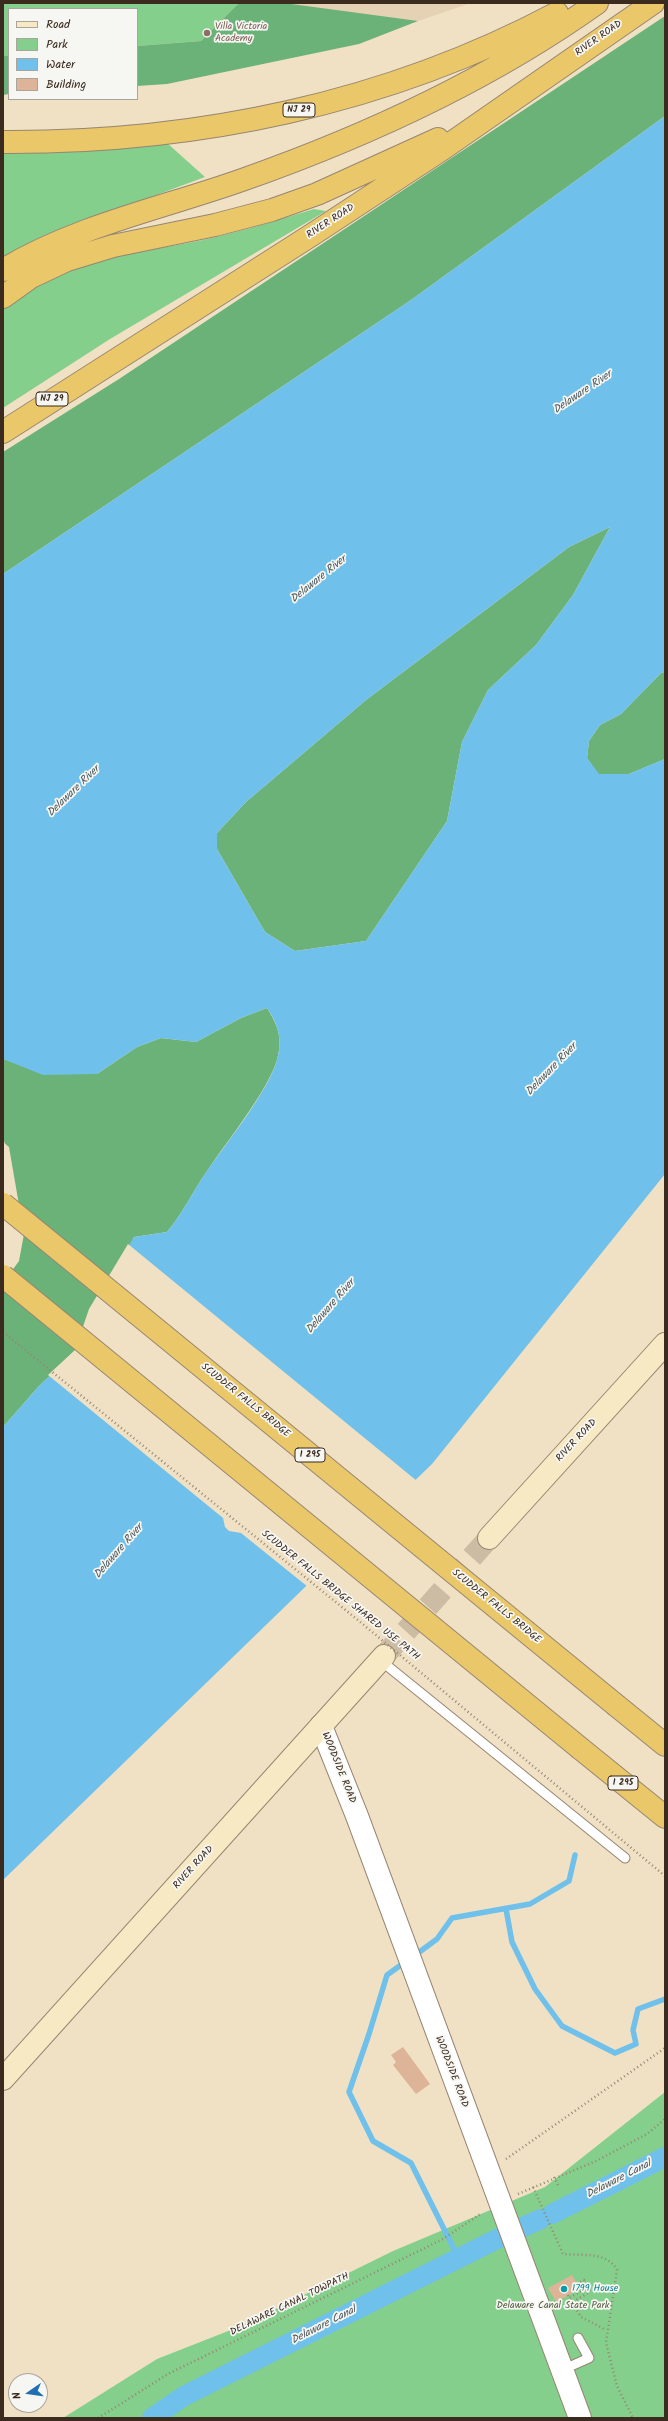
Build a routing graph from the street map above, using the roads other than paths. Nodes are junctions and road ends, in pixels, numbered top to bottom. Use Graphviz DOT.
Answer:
graph roads {
  1 [pos="576,3"];
  2 [pos="597,3"];
  3 [pos="653,3"];
  4 [pos="487,116"];
  5 [pos="3,142"];
  6 [pos="3,270"];
  7 [pos="3,297"];
  8 [pos="3,432"];
  9 [pos="3,1204"];
  10 [pos="3,1276"];
  11 [pos="665,1344"];
  12 [pos="489,1538"];
  13 [pos="382,1658"];
  14 [pos="321,1726"];
  15 [pos="665,1745"];
  16 [pos="665,1817"];
  17 [pos="625,1858"];
  18 [pos="3,2079"];
  19 [pos="578,2338"];
  20 [pos="562,2370"];
  21 [pos="580,2418"];
  1 -- 5 [label="highway, NJ 29"];
  2 -- 6 [label="highway"];
  3 -- 4 [label="highway, RIVER ROAD / NJ 29"];
  4 -- 7 [label="highway"];
  4 -- 8 [label="highway, RIVER ROAD / NJ 29"];
  9 -- 15 [label="highway, SCUDDER FALLS BRIDGE / I 295, bridge"];
  10 -- 16 [label="highway, I 295, bridge"];
  11 -- 12 [label="main road, RIVER ROAD"];
  13 -- 14 [label="main road, RIVER ROAD"];
  13 -- 17 [label="lane"];
  14 -- 18 [label="main road, RIVER ROAD"];
  14 -- 20 [label="street, WOODSIDE ROAD"];
  19 -- 20 [label="lane"];
  20 -- 21 [label="street, WOODSIDE ROAD"];
}
